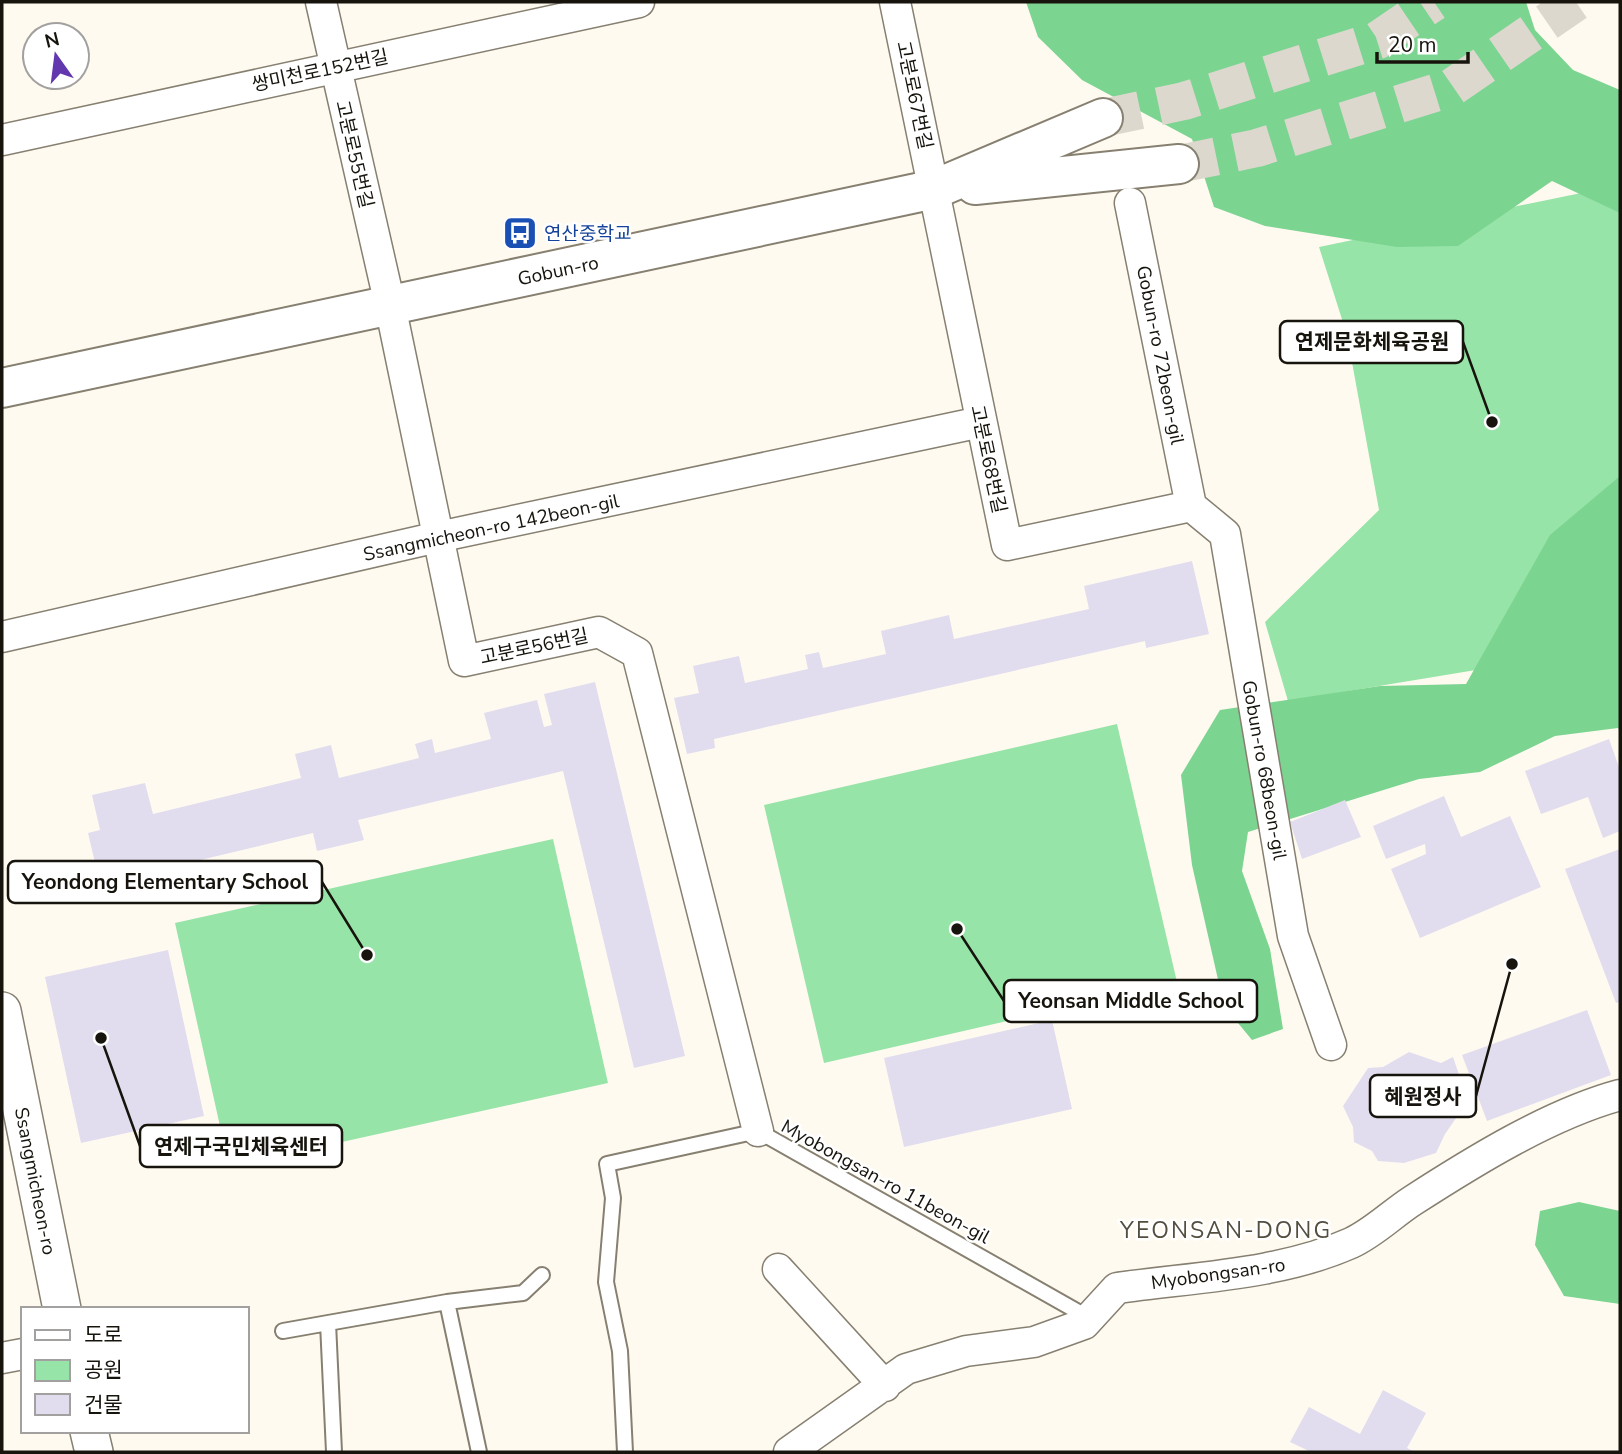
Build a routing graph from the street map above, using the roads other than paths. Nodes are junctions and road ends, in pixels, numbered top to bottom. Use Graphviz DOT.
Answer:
graph roads {
  1 [pos="321,2"];
  2 [pos="639,2"];
  3 [pos="895,2"];
  4 [pos="334,67"];
  5 [pos="1103,118"];
  6 [pos="2,141"];
  7 [pos="1179,164"];
  8 [pos="935,189"];
  9 [pos="1130,203"];
  10 [pos="390,305"];
  11 [pos="2,388"];
  12 [pos="981,422"];
  13 [pos="1191,506"];
  14 [pos="438,537"];
  15 [pos="2,637"];
  16 [pos="2,1011"];
  17 [pos="1331,1045"];
  18 [pos="1620,1095"];
  19 [pos="11,1108"];
  20 [pos="758,1131"];
  21 [pos="778,1269"];
  22 [pos="542,1275"];
  23 [pos="447,1302"];
  24 [pos="61,1307"];
  25 [pos="1089,1318"];
  26 [pos="328,1323"];
  27 [pos="283,1331"];
  28 [pos="21,1354"];
  29 [pos="2,1358"];
  30 [pos="885,1386"];
  31 [pos="89,1433"];
  32 [pos="94,1452"];
  33 [pos="334,1452"];
  34 [pos="479,1452"];
  35 [pos="625,1452"];
  36 [pos="789,1452"];
  1 -- 4 [label="street, 고분로55번길"];
  2 -- 4 [label="street, 쌍미천로152번길"];
  3 -- 8 [label="street, 고분로67번길"];
  4 -- 6 [label="street, 쌍미천로152번길"];
  4 -- 10 [label="street, 고분로55번길"];
  5 -- 8 [label="main road, Gobun-ro"];
  7 -- 8 [label="main road"];
  8 -- 10 [label="main road, Gobun-ro"];
  8 -- 12 [label="street, 고분로68번길"];
  9 -- 13 [label="street, Gobun-ro 72beon-gil"];
  10 -- 11 [label="main road, Gobun-ro"];
  10 -- 14 [label="street, 고분로56번길"];
  12 -- 13 [label="street, 고분로68번길"];
  12 -- 14 [label="street, Ssangmicheon-ro 142beon-gil"];
  13 -- 17 [label="street, Gobun-ro 68beon-gil"];
  14 -- 15 [label="street, Ssangmicheon-ro 142beon-gil"];
  14 -- 20 [label="street, 고분로56번길"];
  16 -- 19 [label="street, Ssangmicheon-ro"];
  18 -- 25 [label="street, Myobongsan-ro"];
  19 -- 24 [label="street, Ssangmicheon-ro"];
  20 -- 25 [label="lane, Myobongsan-ro 11beon-gil"];
  20 -- 35 [label="lane, Myobongsan-ro 11beon-gil"];
  21 -- 30 [label="street"];
  22 -- 23 [label="lane"];
  23 -- 26 [label="lane"];
  23 -- 34 [label="lane"];
  25 -- 30 [label="street, Myobongsan-ro"];
  26 -- 27 [label="lane"];
  26 -- 33 [label="lane"];
  28 -- 29 [label="street"];
  30 -- 36 [label="street, Myobongsan-ro"];
  31 -- 32 [label="street"];
}
